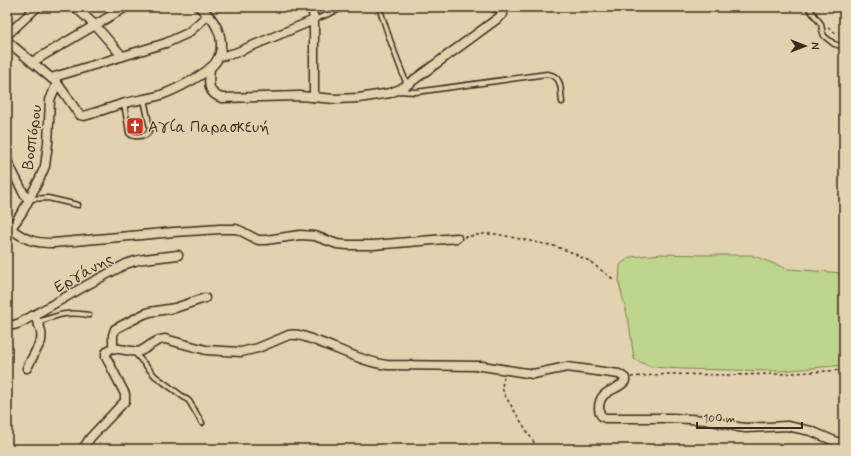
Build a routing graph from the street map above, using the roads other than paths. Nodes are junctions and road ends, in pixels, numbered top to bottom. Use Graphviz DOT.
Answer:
graph roads {
  1 [pos="37,7"];
  2 [pos="75,7"];
  3 [pos="126,7"];
  4 [pos="199,7"];
  5 [pos="311,7"];
  6 [pos="345,7"];
  7 [pos="379,7"];
  8 [pos="494,7"];
  9 [pos="808,7"];
  10 [pos="208,15"];
  11 [pos="314,20"];
  12 [pos="95,26"];
  13 [pos="7,35"];
  14 [pos="7,41"];
  15 [pos="844,47"];
  16 [pos="122,56"];
  17 [pos="219,56"];
  18 [pos="32,62"];
  19 [pos="210,68"];
  20 [pos="54,80"];
  21 [pos="407,85"];
  22 [pos="395,91"];
  23 [pos="314,97"];
  24 [pos="144,98"];
  25 [pos="562,102"];
  26 [pos="124,103"];
  27 [pos="7,161"];
  28 [pos="29,199"];
  29 [pos="78,205"];
  30 [pos="9,231"];
  31 [pos="457,238"];
  32 [pos="178,255"];
  33 [pos="205,298"];
  34 [pos="89,315"];
  35 [pos="36,318"];
  36 [pos="7,325"];
  37 [pos="113,348"];
  38 [pos="134,352"];
  39 [pos="27,368"];
  40 [pos="202,423"];
  41 [pos="844,445"];
  42 [pos="83,449"];
  1 -- 13 [label="street"];
  2 -- 12 [label="street"];
  3 -- 12 [label="street"];
  4 -- 10 [label="street"];
  5 -- 11 [label="street"];
  6 -- 11 [label="lane"];
  7 -- 21 [label="lane"];
  8 -- 21 [label="street"];
  9 -- 15 [label="lane"];
  10 -- 16 [label="street"];
  10 -- 17 [label="street"];
  11 -- 17 [label="street"];
  11 -- 23 [label="street"];
  12 -- 16 [label="street"];
  12 -- 18 [label="street"];
  14 -- 18 [label="street"];
  16 -- 20 [label="street"];
  17 -- 19 [label="street"];
  18 -- 20 [label="street"];
  19 -- 23 [label="street"];
  19 -- 24 [label="street"];
  20 -- 26 [label="street"];
  20 -- 28 [label="street, Βοσπόρου"];
  21 -- 22 [label="street"];
  22 -- 23 [label="street"];
  22 -- 25 [label="lane"];
  24 -- 26 [label="street"];
  24 -- 26 [label="lane"];
  27 -- 28 [label="street"];
  28 -- 29 [label="lane"];
  28 -- 30 [label="street, Βοσπόρου"];
  30 -- 31 [label="street"];
  32 -- 35 [label="street, Εργάνης"];
  33 -- 37 [label="street"];
  34 -- 35 [label="lane"];
  35 -- 36 [label="street, Εργάνης"];
  35 -- 39 [label="street"];
  37 -- 38 [label="street"];
  37 -- 42 [label="street"];
  38 -- 40 [label="lane"];
  38 -- 41 [label="street"];
}
